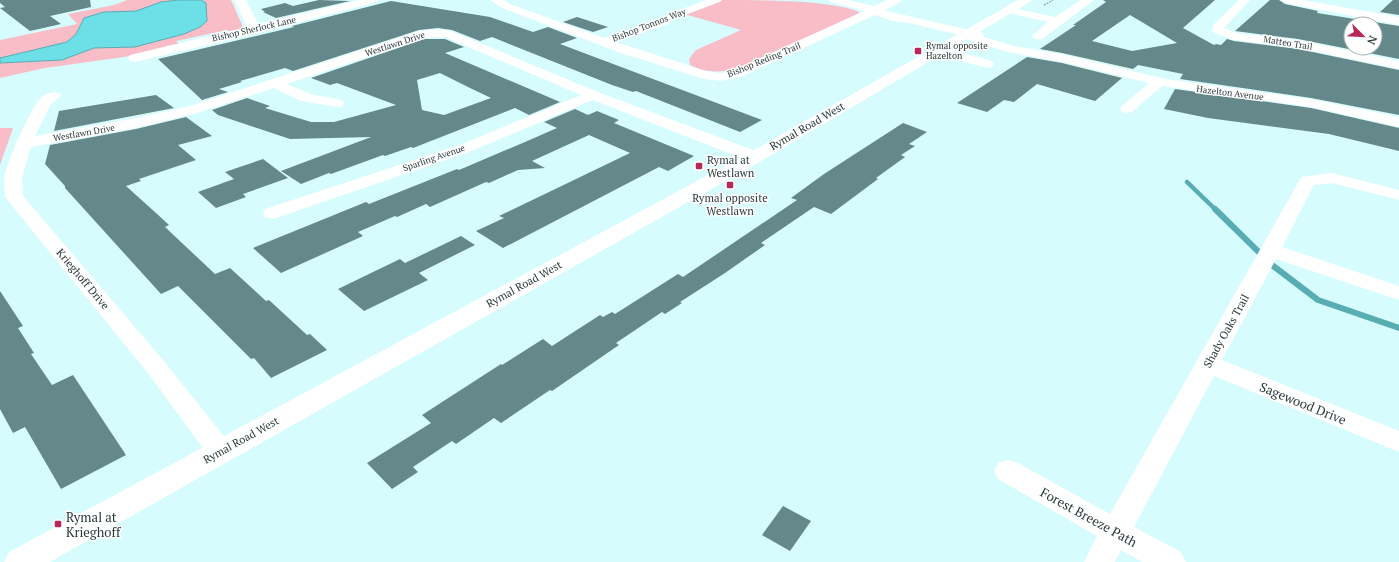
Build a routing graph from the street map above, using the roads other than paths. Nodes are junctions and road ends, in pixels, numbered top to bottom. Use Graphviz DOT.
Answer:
graph roads {
  1 [pos="240,0"];
  2 [pos="373,0"];
  3 [pos="496,0"];
  4 [pos="716,0"];
  5 [pos="834,0"];
  6 [pos="896,0"];
  7 [pos="1026,0"];
  8 [pos="1088,0"];
  9 [pos="1245,0"];
  10 [pos="1285,0"];
  11 [pos="1358,0"];
  12 [pos="875,10"];
  13 [pos="1008,10"];
  14 [pos="1348,11"];
  15 [pos="1057,21"];
  16 [pos="1399,21"];
  17 [pos="255,30"];
  18 [pos="965,34"];
  19 [pos="1038,36"];
  20 [pos="604,42"];
  21 [pos="936,50"];
  22 [pos="135,58"];
  23 [pos="987,64"];
  24 [pos="1399,65"];
  25 [pos="1159,82"];
  26 [pos="276,84"];
  27 [pos="593,95"];
  28 [pos="54,96"];
  29 [pos="337,103"];
  30 [pos="1127,109"];
  31 [pos="1399,122"];
  32 [pos="24,143"];
  33 [pos="755,156"];
  34 [pos="1399,195"];
  35 [pos="272,213"];
  36 [pos="1270,250"];
  37 [pos="1399,293"];
  38 [pos="1208,364"];
  39 [pos="1399,442"];
  40 [pos="221,452"];
  41 [pos="1008,472"];
  42 [pos="1116,532"];
  43 [pos="20,562"];
  44 [pos="1099,562"];
  45 [pos="1170,562"];
  1 -- 17 [label="street"];
  2 -- 17 [label="street, Bishop Sherlock Lane"];
  3 -- 20 [label="street, Bishop Reding Trail"];
  4 -- 20 [label="street, Bishop Tonnos Way"];
  5 -- 12 [label="street, Hazelton Avenue"];
  6 -- 12 [label="street, Bishop Reding Trail"];
  7 -- 13 [label="main road, Rymal Road West"];
  8 -- 15 [label="street"];
  9 -- 24 [label="street, Matteo Trail"];
  10 -- 14 [label="street"];
  11 -- 14 [label="street"];
  12 -- 18 [label="street, Hazelton Avenue"];
  12 -- 20 [label="street, Bishop Reding Trail"];
  13 -- 15 [label="street"];
  13 -- 18 [label="main road, Rymal Road West"];
  14 -- 16 [label="street"];
  15 -- 19 [label="street"];
  17 -- 22 [label="street, Bishop Sherlock Lane"];
  18 -- 21 [label="main road, Rymal Road West"];
  18 -- 25 [label="street, Hazelton Avenue"];
  21 -- 23 [label="street"];
  21 -- 33 [label="main road, Rymal Road West"];
  25 -- 30 [label="street"];
  25 -- 31 [label="street, Hazelton Avenue"];
  26 -- 27 [label="street, Westlawn Drive"];
  26 -- 29 [label="street"];
  26 -- 32 [label="street, Westlawn Drive"];
  27 -- 33 [label="street, Westlawn Drive"];
  27 -- 35 [label="street, Sparling Avenue"];
  28 -- 32 [label="street, Krieghoff Drive"];
  32 -- 40 [label="street, Krieghoff Drive"];
  33 -- 40 [label="main road, Rymal Road West"];
  34 -- 36 [label="street, Shady Oaks Trail"];
  36 -- 37 [label="street"];
  36 -- 38 [label="street, Shady Oaks Trail"];
  38 -- 39 [label="street, Sagewood Drive"];
  38 -- 42 [label="street, Shady Oaks Trail"];
  40 -- 43 [label="main road, Rymal Road West"];
  41 -- 42 [label="street, Forest Breeze Path"];
  42 -- 44 [label="street, Shady Oaks Trail"];
  42 -- 45 [label="street, Forest Breeze Path"];
}
